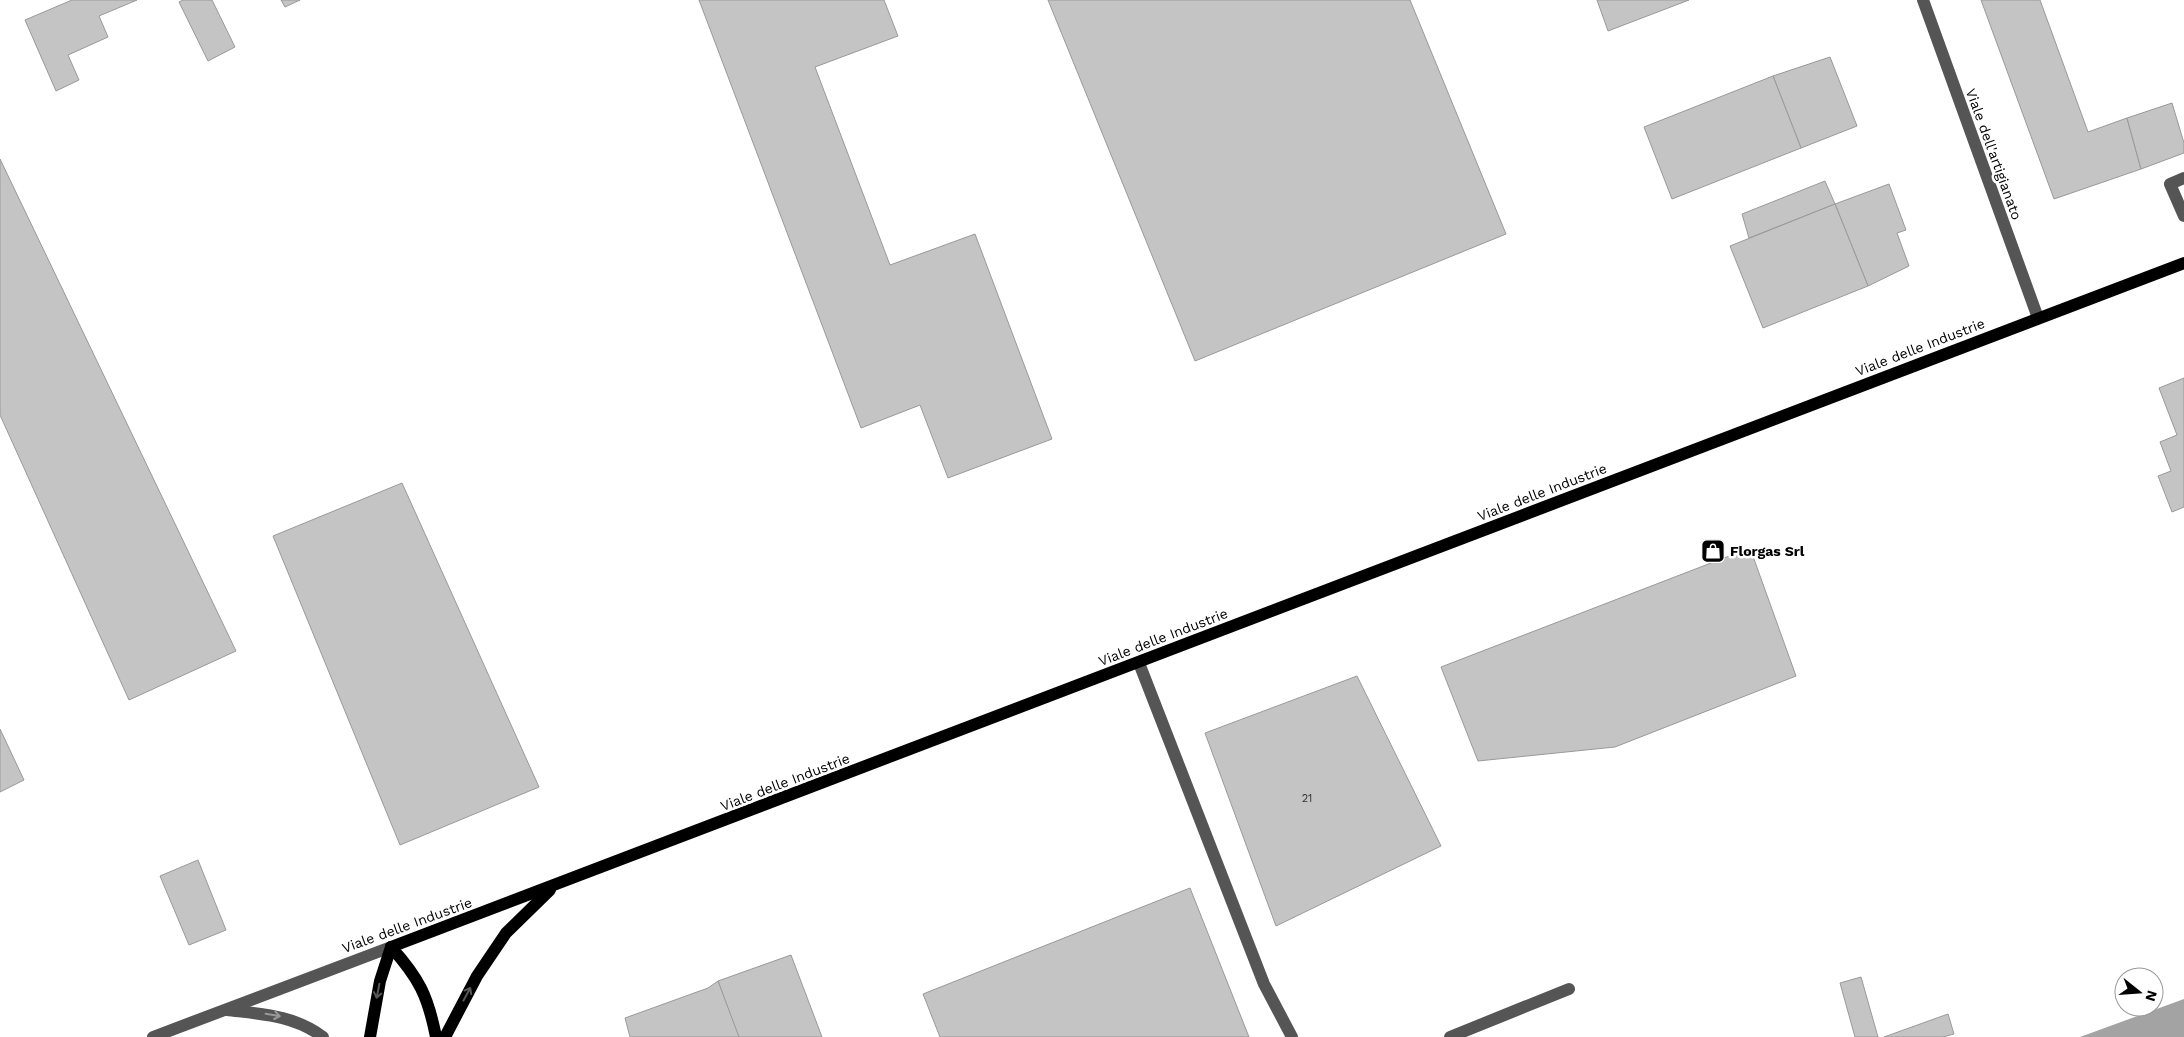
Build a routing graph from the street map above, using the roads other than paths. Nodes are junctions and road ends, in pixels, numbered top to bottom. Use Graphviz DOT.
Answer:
graph roads {
  1 [pos="1923,0"];
  2 [pos="2184,178"];
  3 [pos="2184,216"];
  4 [pos="2184,263"];
  5 [pos="2038,318"];
  6 [pos="1139,663"];
  7 [pos="554,886"];
  8 [pos="392,947"];
  9 [pos="1569,989"];
  10 [pos="224,1010"];
  11 [pos="153,1037"];
  12 [pos="323,1037"];
  13 [pos="370,1037"];
  14 [pos="436,1037"];
  15 [pos="444,1037"];
  16 [pos="1292,1037"];
  17 [pos="1450,1037"];
  1 -- 5 [label="street, Viale dell'artigianato"];
  2 -- 3 [label="street"];
  4 -- 5 [label="main road, Viale delle Industrie"];
  5 -- 6 [label="main road, Viale delle Industrie"];
  6 -- 7 [label="main road, Viale delle Industrie"];
  6 -- 16 [label="street"];
  7 -- 8 [label="main road, Viale delle Industrie"];
  15 -- 7 [label="main road, one-way"];
  8 -- 10 [label="street, Viale delle Industrie"];
  8 -- 13 [label="main road, one-way"];
  8 -- 14 [label="main road"];
  9 -- 17 [label="street"];
  10 -- 11 [label="street, Viale delle Industrie"];
  10 -- 12 [label="street, one-way"];
}
